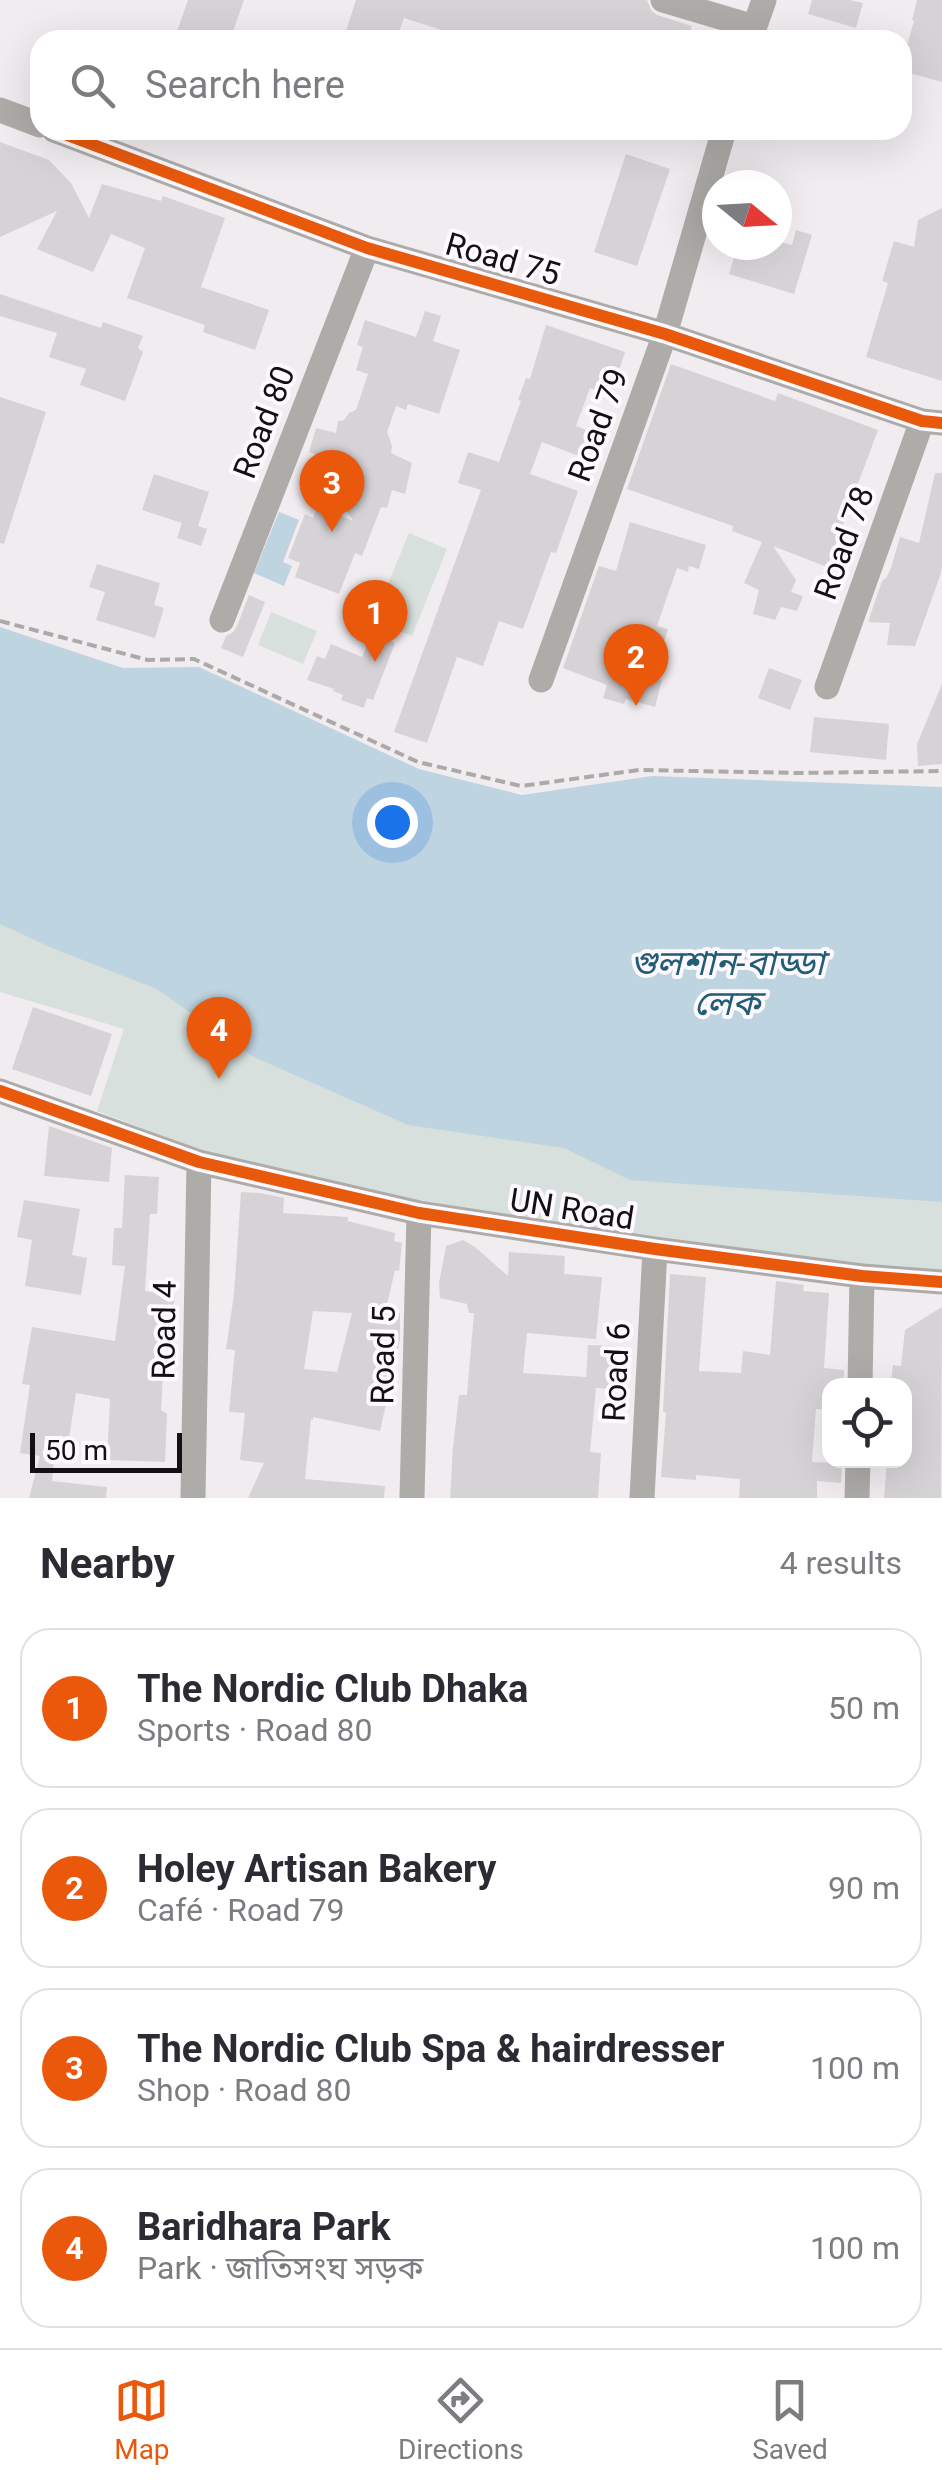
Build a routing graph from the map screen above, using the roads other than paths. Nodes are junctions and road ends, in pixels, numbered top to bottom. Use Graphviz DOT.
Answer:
graph roads {
  1 [pos="663,0"];
  2 [pos="764,0"];
  3 [pos="742,30"];
  4 [pos="753,30"];
  5 [pos="0,110"];
  6 [pos="30,121"];
  7 [pos="81,140"];
  8 [pos="721,140"];
  9 [pos="367,248"];
  10 [pos="665,334"];
  11 [pos="932,422"];
  12 [pos="222,620"];
  13 [pos="541,680"];
  14 [pos="827,688"];
  15 [pos="0,1091"];
  16 [pos="199,1162"];
  17 [pos="419,1213"];
  18 [pos="656,1249"];
  19 [pos="862,1276"];
  20 [pos="942,1282"];
  21 [pos="860,1378"];
  22 [pos="858,1468"];
  23 [pos="193,1498"];
  24 [pos="412,1498"];
  25 [pos="642,1498"];
  26 [pos="857,1498"];
  1 -- 3 [label="street"];
  2 -- 4 [label="street"];
  5 -- 6 [label="street"];
  7 -- 9 [label="street, Road 75"];
  8 -- 10 [label="street, Road 79"];
  9 -- 10 [label="street, Road 75"];
  9 -- 12 [label="street, Road 80"];
  10 -- 11 [label="street, Road 75"];
  10 -- 13 [label="street, Road 79"];
  11 -- 14 [label="street, Road 78"];
  15 -- 16 [label="street, UN Road"];
  16 -- 17 [label="street, UN Road"];
  16 -- 23 [label="street, Road 4"];
  17 -- 18 [label="street, UN Road"];
  17 -- 24 [label="street, Road 5"];
  18 -- 19 [label="street, UN Road"];
  18 -- 25 [label="street, Road 6"];
  19 -- 20 [label="street, UN Road"];
  19 -- 21 [label="street"];
  22 -- 26 [label="street"];
}
